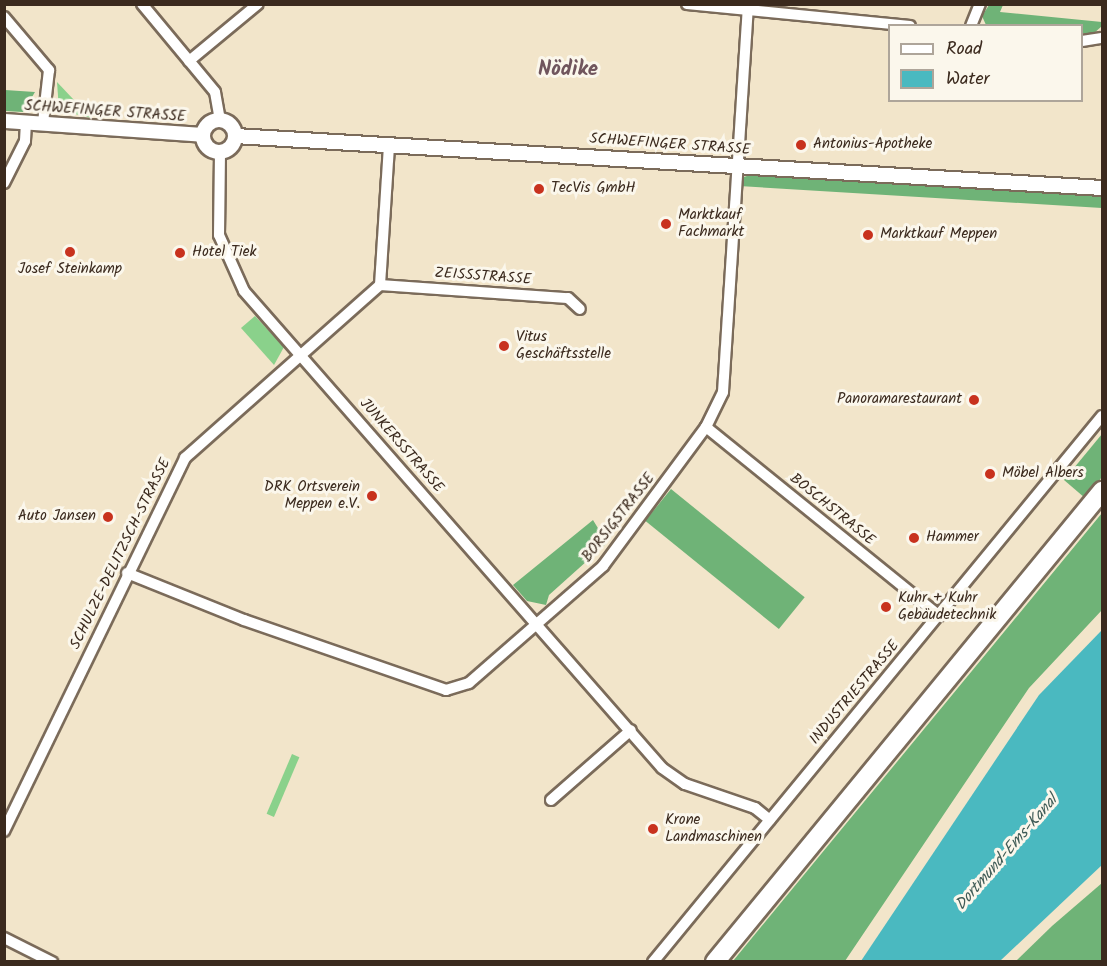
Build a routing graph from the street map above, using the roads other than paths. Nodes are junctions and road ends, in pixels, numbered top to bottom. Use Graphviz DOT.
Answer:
graph roads {
  1 [pos="142,4"];
  2 [pos="258,4"];
  3 [pos="687,4"];
  4 [pos="980,4"];
  5 [pos="748,7"];
  6 [pos="4,17"];
  7 [pos="893,24"];
  8 [pos="972,24"];
  9 [pos="1102,38"];
  10 [pos="1083,41"];
  11 [pos="189,61"];
  12 [pos="220,120"];
  13 [pos="4,121"];
  14 [pos="26,123"];
  15 [pos="43,123"];
  16 [pos="203,135"];
  17 [pos="235,136"];
  18 [pos="390,144"];
  19 [pos="220,153"];
  20 [pos="738,166"];
  21 [pos="4,183"];
  22 [pos="1102,188"];
  23 [pos="380,285"];
  24 [pos="580,309"];
  25 [pos="300,354"];
  26 [pos="1102,416"];
  27 [pos="706,427"];
  28 [pos="1102,491"];
  29 [pos="127,573"];
  30 [pos="939,616"];
  31 [pos="536,625"];
  32 [pos="631,730"];
  33 [pos="551,801"];
  34 [pos="770,820"];
  35 [pos="4,831"];
  36 [pos="4,938"];
  37 [pos="52,962"];
  38 [pos="653,962"];
  39 [pos="715,962"];
  1 -- 11 [label="street"];
  2 -- 11 [label="street"];
  3 -- 5 [label="street"];
  4 -- 8 [label="street"];
  5 -- 7 [label="street"];
  5 -- 20 [label="street, BORSIGSTRASSE"];
  6 -- 15 [label="street"];
  9 -- 10 [label="street"];
  11 -- 12 [label="street"];
  12 -- 16 [label="street, SCHWEFINGER STRASSE"];
  12 -- 17 [label="street"];
  13 -- 14 [label="street, SCHWEFINGER STRASSE"];
  14 -- 15 [label="street, SCHWEFINGER STRASSE"];
  14 -- 21 [label="street"];
  15 -- 16 [label="street, SCHWEFINGER STRASSE"];
  16 -- 19 [label="street, SCHWEFINGER STRASSE"];
  17 -- 18 [label="street, SCHWEFINGER STRASSE"];
  17 -- 19 [label="street"];
  18 -- 20 [label="street, SCHWEFINGER STRASSE"];
  18 -- 23 [label="street"];
  19 -- 25 [label="street, JUNKERSSTRASSE"];
  20 -- 22 [label="street, SCHWEFINGER STRASSE"];
  20 -- 27 [label="street, BORSIGSTRASSE"];
  23 -- 24 [label="street, ZEISSSTRASSE"];
  23 -- 25 [label="street, SCHULZE-DELITZSCH-STRASSE"];
  25 -- 29 [label="street, SCHULZE-DELITZSCH-STRASSE"];
  25 -- 31 [label="street, JUNKERSSTRASSE"];
  26 -- 30 [label="street, INDUSTRIESTRASSE"];
  27 -- 30 [label="street, BOSCHSTRASSE"];
  27 -- 31 [label="street, BORSIGSTRASSE"];
  28 -- 39 [label="main road"];
  29 -- 31 [label="street, BORSIGSTRASSE"];
  29 -- 35 [label="street, SCHULZE-DELITZSCH-STRASSE"];
  30 -- 34 [label="street, INDUSTRIESTRASSE"];
  31 -- 32 [label="street, JUNKERSSTRASSE"];
  32 -- 33 [label="street"];
  32 -- 34 [label="street, JUNKERSSTRASSE"];
  34 -- 38 [label="street, INDUSTRIESTRASSE"];
  36 -- 37 [label="street"];
}
